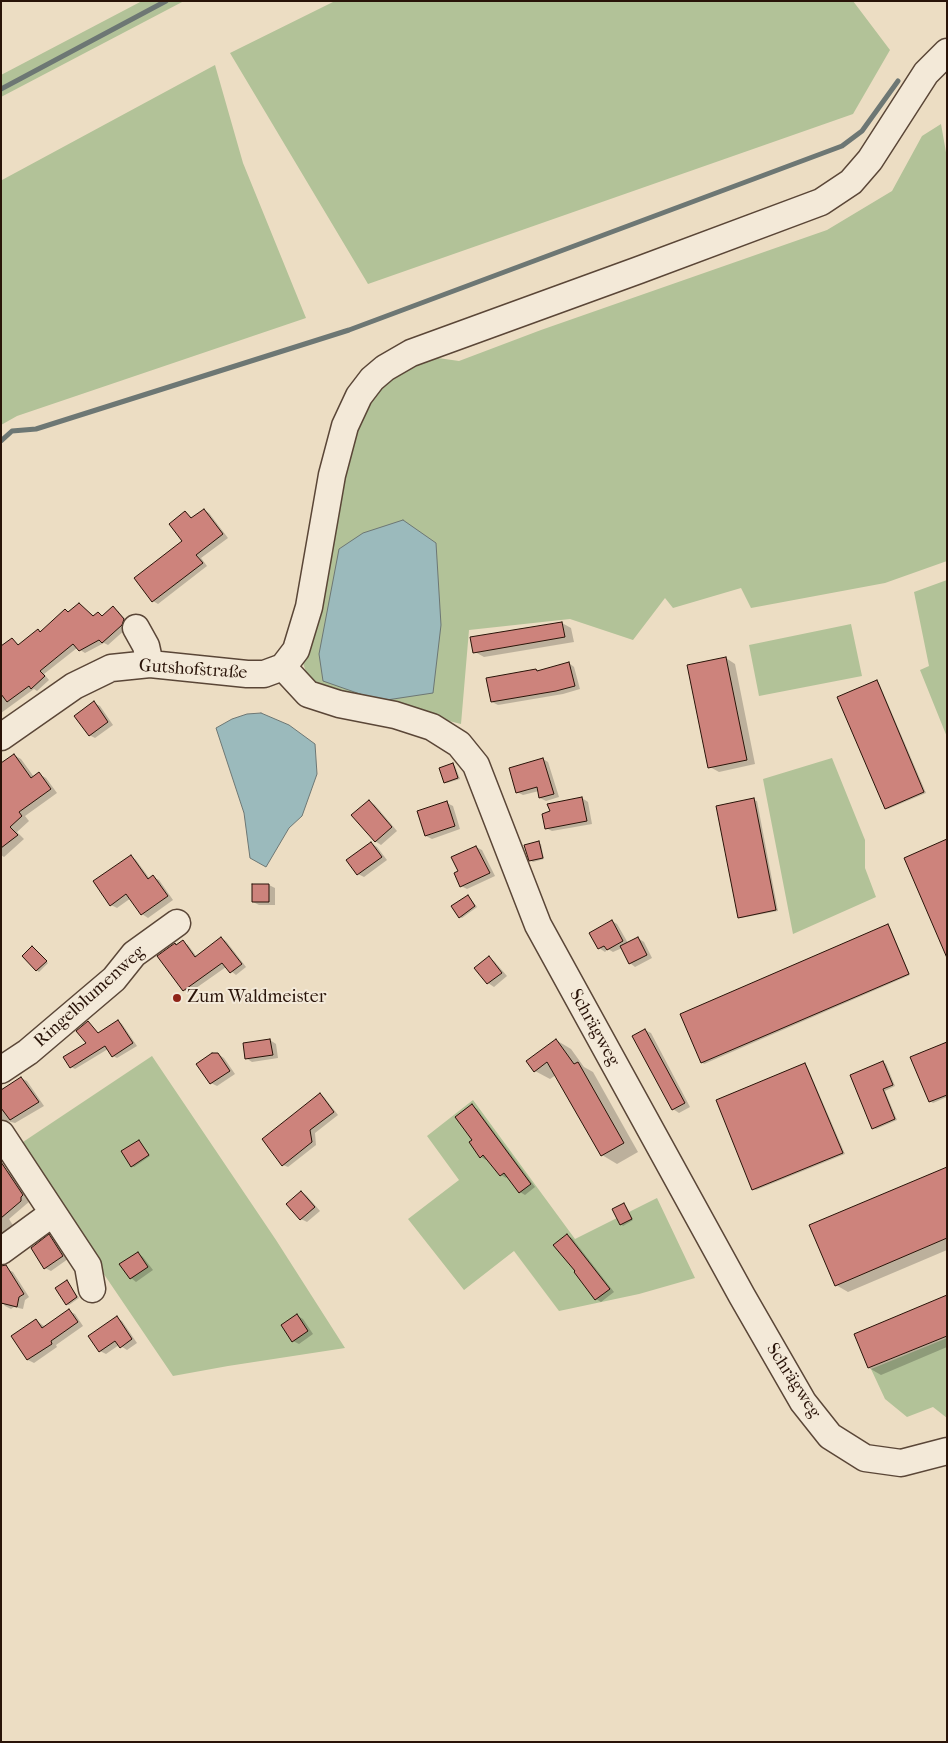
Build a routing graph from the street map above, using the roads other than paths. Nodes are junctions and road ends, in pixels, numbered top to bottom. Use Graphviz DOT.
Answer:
graph roads {
  1 [pos="947,52"];
  2 [pos="136,628"];
  3 [pos="150,664"];
  4 [pos="283,667"];
  5 [pos="1,737"];
  6 [pos="177,923"];
  7 [pos="1,1070"];
  8 [pos="1,1134"];
  9 [pos="53,1213"];
  10 [pos="1,1251"];
  11 [pos="92,1289"];
  12 [pos="947,1452"];
  1 -- 4 [label="street"];
  2 -- 3 [label="street"];
  3 -- 4 [label="street, Gutshofstraße"];
  3 -- 5 [label="street, Gutshofstraße"];
  4 -- 12 [label="street, Schrägweg"];
  6 -- 7 [label="street, Ringelblumenweg"];
  8 -- 9 [label="street"];
  9 -- 10 [label="street"];
  9 -- 11 [label="street"];
}
